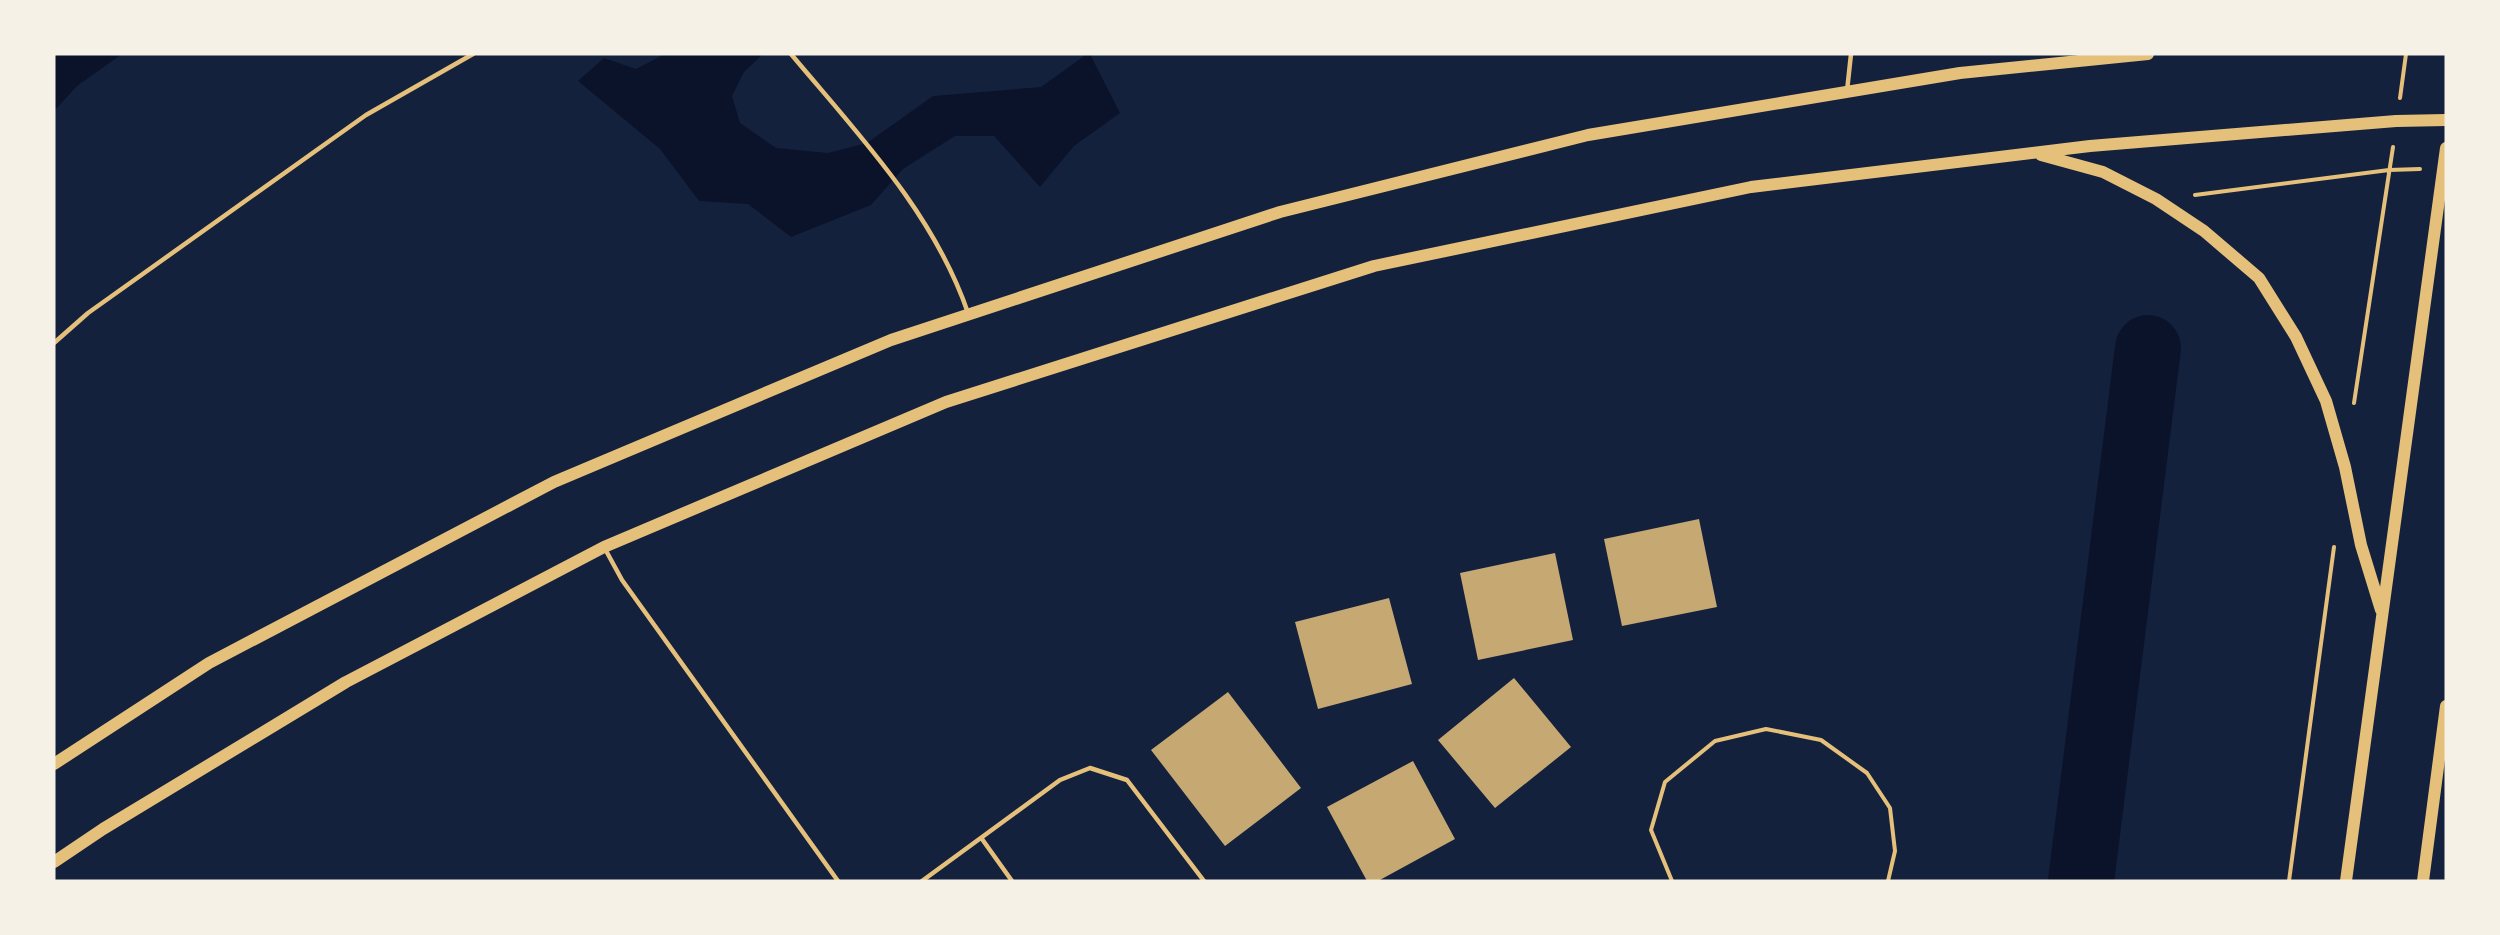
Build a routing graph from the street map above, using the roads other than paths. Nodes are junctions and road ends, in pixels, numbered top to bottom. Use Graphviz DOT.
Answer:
graph roads {
  1 [pos="472,54"];
  2 [pos="790,54"];
  3 [pos="1851,54"];
  4 [pos="2056,54"];
  5 [pos="2148,54"];
  6 [pos="2032,66"];
  7 [pos="1847,92"];
  8 [pos="2446,120"];
  9 [pos="2446,148"];
  10 [pos="2034,153"];
  11 [pos="968,314"];
  12 [pos="54,343"];
  13 [pos="604,547"];
  14 [pos="2382,616"];
  15 [pos="2446,706"];
  16 [pos="54,765"];
  17 [pos="982,839"];
  18 [pos="54,862"];
  19 [pos="838,881"];
  20 [pos="922,881"];
  21 [pos="1012,881"];
  22 [pos="1204,881"];
  23 [pos="2346,881"];
  24 [pos="2423,881"];
  1 -- 12 [label="lane"];
  2 -- 11 [label="lane"];
  3 -- 7 [label="lane"];
  4 -- 6 [label="main road"];
  5 -- 6 [label="main road"];
  6 -- 7 [label="main road"];
  7 -- 11 [label="main road"];
  8 -- 10 [label="main road"];
  9 -- 14 [label="main road"];
  10 -- 13 [label="main road"];
  10 -- 14 [label="main road"];
  11 -- 16 [label="main road"];
  13 -- 18 [label="main road"];
  13 -- 19 [label="lane"];
  14 -- 23 [label="main road"];
  15 -- 24 [label="main road"];
  17 -- 20 [label="lane"];
  17 -- 21 [label="lane"];
  17 -- 22 [label="lane"];
}
